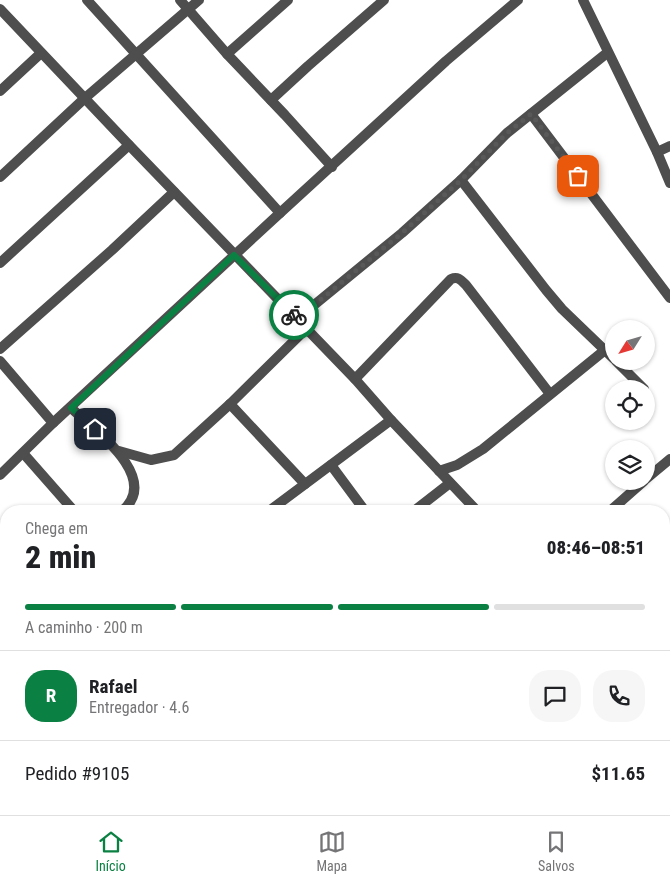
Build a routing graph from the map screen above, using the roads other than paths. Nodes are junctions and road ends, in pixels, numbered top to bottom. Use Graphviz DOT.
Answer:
graph roads {
  1 [pos="87,0"];
  2 [pos="180,0"];
  3 [pos="199,0"];
  4 [pos="288,0"];
  5 [pos="384,0"];
  6 [pos="518,0"];
  7 [pos="583,0"];
  8 [pos="0,9"];
  9 [pos="188,9"];
  10 [pos="41,53"];
  11 [pos="607,53"];
  12 [pos="227,54"];
  13 [pos="136,55"];
  14 [pos="0,91"];
  15 [pos="85,98"];
  16 [pos="271,100"];
  17 [pos="531,114"];
  18 [pos="129,145"];
  19 [pos="670,146"];
  20 [pos="657,152"];
  21 [pos="332,167"];
  22 [pos="0,177"];
  23 [pos="461,180"];
  24 [pos="670,183"];
  25 [pos="174,192"];
  26 [pos="280,213"];
  27 [pos="234,255"];
  28 [pos="0,263"];
  29 [pos="670,298"];
  30 [pos="297,319"];
  31 [pos="306,329"];
  32 [pos="0,349"];
  33 [pos="605,350"];
  34 [pos="0,362"];
  35 [pos="625,370"];
  36 [pos="355,379"];
  37 [pos="635,380"];
  38 [pos="550,394"];
  39 [pos="230,404"];
  40 [pos="71,408"];
  41 [pos="391,420"];
  42 [pos="53,423"];
  43 [pos="119,451"];
  44 [pos="23,453"];
  45 [pos="670,458"];
  46 [pos="331,465"];
  47 [pos="438,471"];
  48 [pos="655,471"];
  49 [pos="0,475"];
  50 [pos="450,483"];
  51 [pos="305,484"];
  52 [pos="634,490"];
  53 [pos="69,505"];
  54 [pos="129,505"];
  55 [pos="277,505"];
  56 [pos="361,505"];
  57 [pos="422,505"];
  58 [pos="471,505"];
  59 [pos="617,505"];
  1 -- 13 [label="street"];
  2 -- 9 [label="street"];
  3 -- 9 [label="street"];
  4 -- 12 [label="street"];
  5 -- 16 [label="street"];
  6 -- 21 [label="street"];
  7 -- 11 [label="street"];
  8 -- 10 [label="street"];
  9 -- 12 [label="street"];
  9 -- 13 [label="street"];
  10 -- 14 [label="street"];
  10 -- 15 [label="street"];
  11 -- 17 [label="street"];
  11 -- 20 [label="street"];
  12 -- 16 [label="street"];
  13 -- 15 [label="street"];
  13 -- 26 [label="street"];
  15 -- 18 [label="street"];
  15 -- 22 [label="street"];
  16 -- 21 [label="street"];
  17 -- 23 [label="street"];
  17 -- 29 [label="street"];
  18 -- 25 [label="street"];
  18 -- 28 [label="street"];
  19 -- 20 [label="street"];
  20 -- 24 [label="street"];
  21 -- 26 [label="street"];
  23 -- 30 [label="street"];
  23 -- 33 [label="street"];
  25 -- 27 [label="street"];
  25 -- 32 [label="street"];
  26 -- 27 [label="street"];
  27 -- 30 [label="street"];
  27 -- 40 [label="street"];
  30 -- 31 [label="street"];
  31 -- 36 [label="street"];
  31 -- 39 [label="street"];
  33 -- 38 [label="street"];
  34 -- 42 [label="street"];
  35 -- 37 [label="street"];
  36 -- 38 [label="street"];
  36 -- 41 [label="street"];
  38 -- 47 [label="street"];
  39 -- 43 [label="street"];
  39 -- 51 [label="street"];
  40 -- 42 [label="street"];
  40 -- 43 [label="street"];
  41 -- 46 [label="street"];
  41 -- 47 [label="street"];
  42 -- 44 [label="street"];
  43 -- 54 [label="street"];
  44 -- 49 [label="street"];
  44 -- 53 [label="street"];
  45 -- 48 [label="street"];
  46 -- 51 [label="street"];
  46 -- 56 [label="street"];
  47 -- 50 [label="street"];
  50 -- 57 [label="street"];
  50 -- 58 [label="street"];
  51 -- 55 [label="street"];
  52 -- 59 [label="street"];
}
